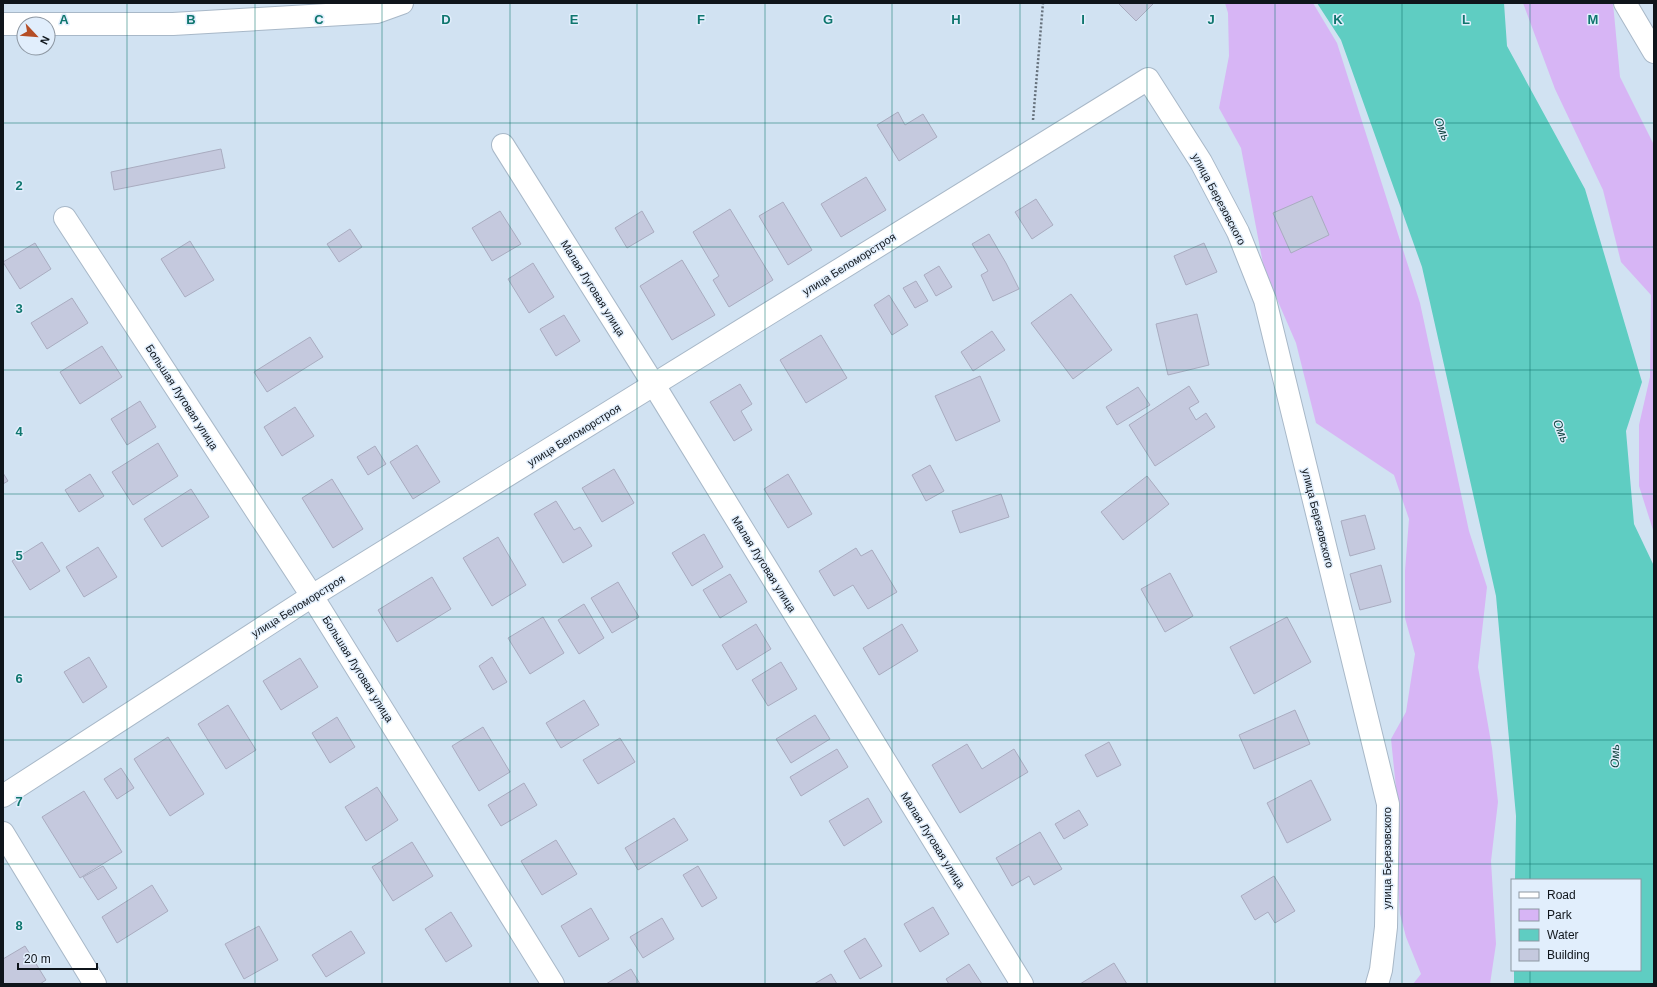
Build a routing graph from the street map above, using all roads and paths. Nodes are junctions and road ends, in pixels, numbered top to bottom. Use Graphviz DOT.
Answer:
graph roads {
  1 [pos="402,3"];
  2 [pos="1042,3"];
  3 [pos="1626,3"];
  4 [pos="3,24"];
  5 [pos="1654,52"];
  6 [pos="1148,79"];
  7 [pos="503,145"];
  8 [pos="1030,152"];
  9 [pos="65,218"];
  10 [pos="654,385"];
  11 [pos="312,596"];
  12 [pos="3,796"];
  13 [pos="3,833"];
  14 [pos="95,984"];
  15 [pos="553,984"];
  16 [pos="1022,984"];
  17 [pos="1377,984"];
  1 -- 4 [label="street"];
  2 -- 8 [label="path"];
  3 -- 5 [label="street"];
  6 -- 8 [label="street, улица Беломорстроя"];
  6 -- 17 [label="street, улица Березовского"];
  7 -- 10 [label="street, Малая Луговая улица"];
  8 -- 10 [label="street, улица Беломорстроя"];
  9 -- 11 [label="street, Большая Луговая улица"];
  10 -- 11 [label="street, улица Беломорстроя"];
  10 -- 16 [label="street, Малая Луговая улица"];
  11 -- 12 [label="street, улица Беломорстроя"];
  11 -- 15 [label="street, Большая Луговая улица"];
  13 -- 14 [label="street"];
}
